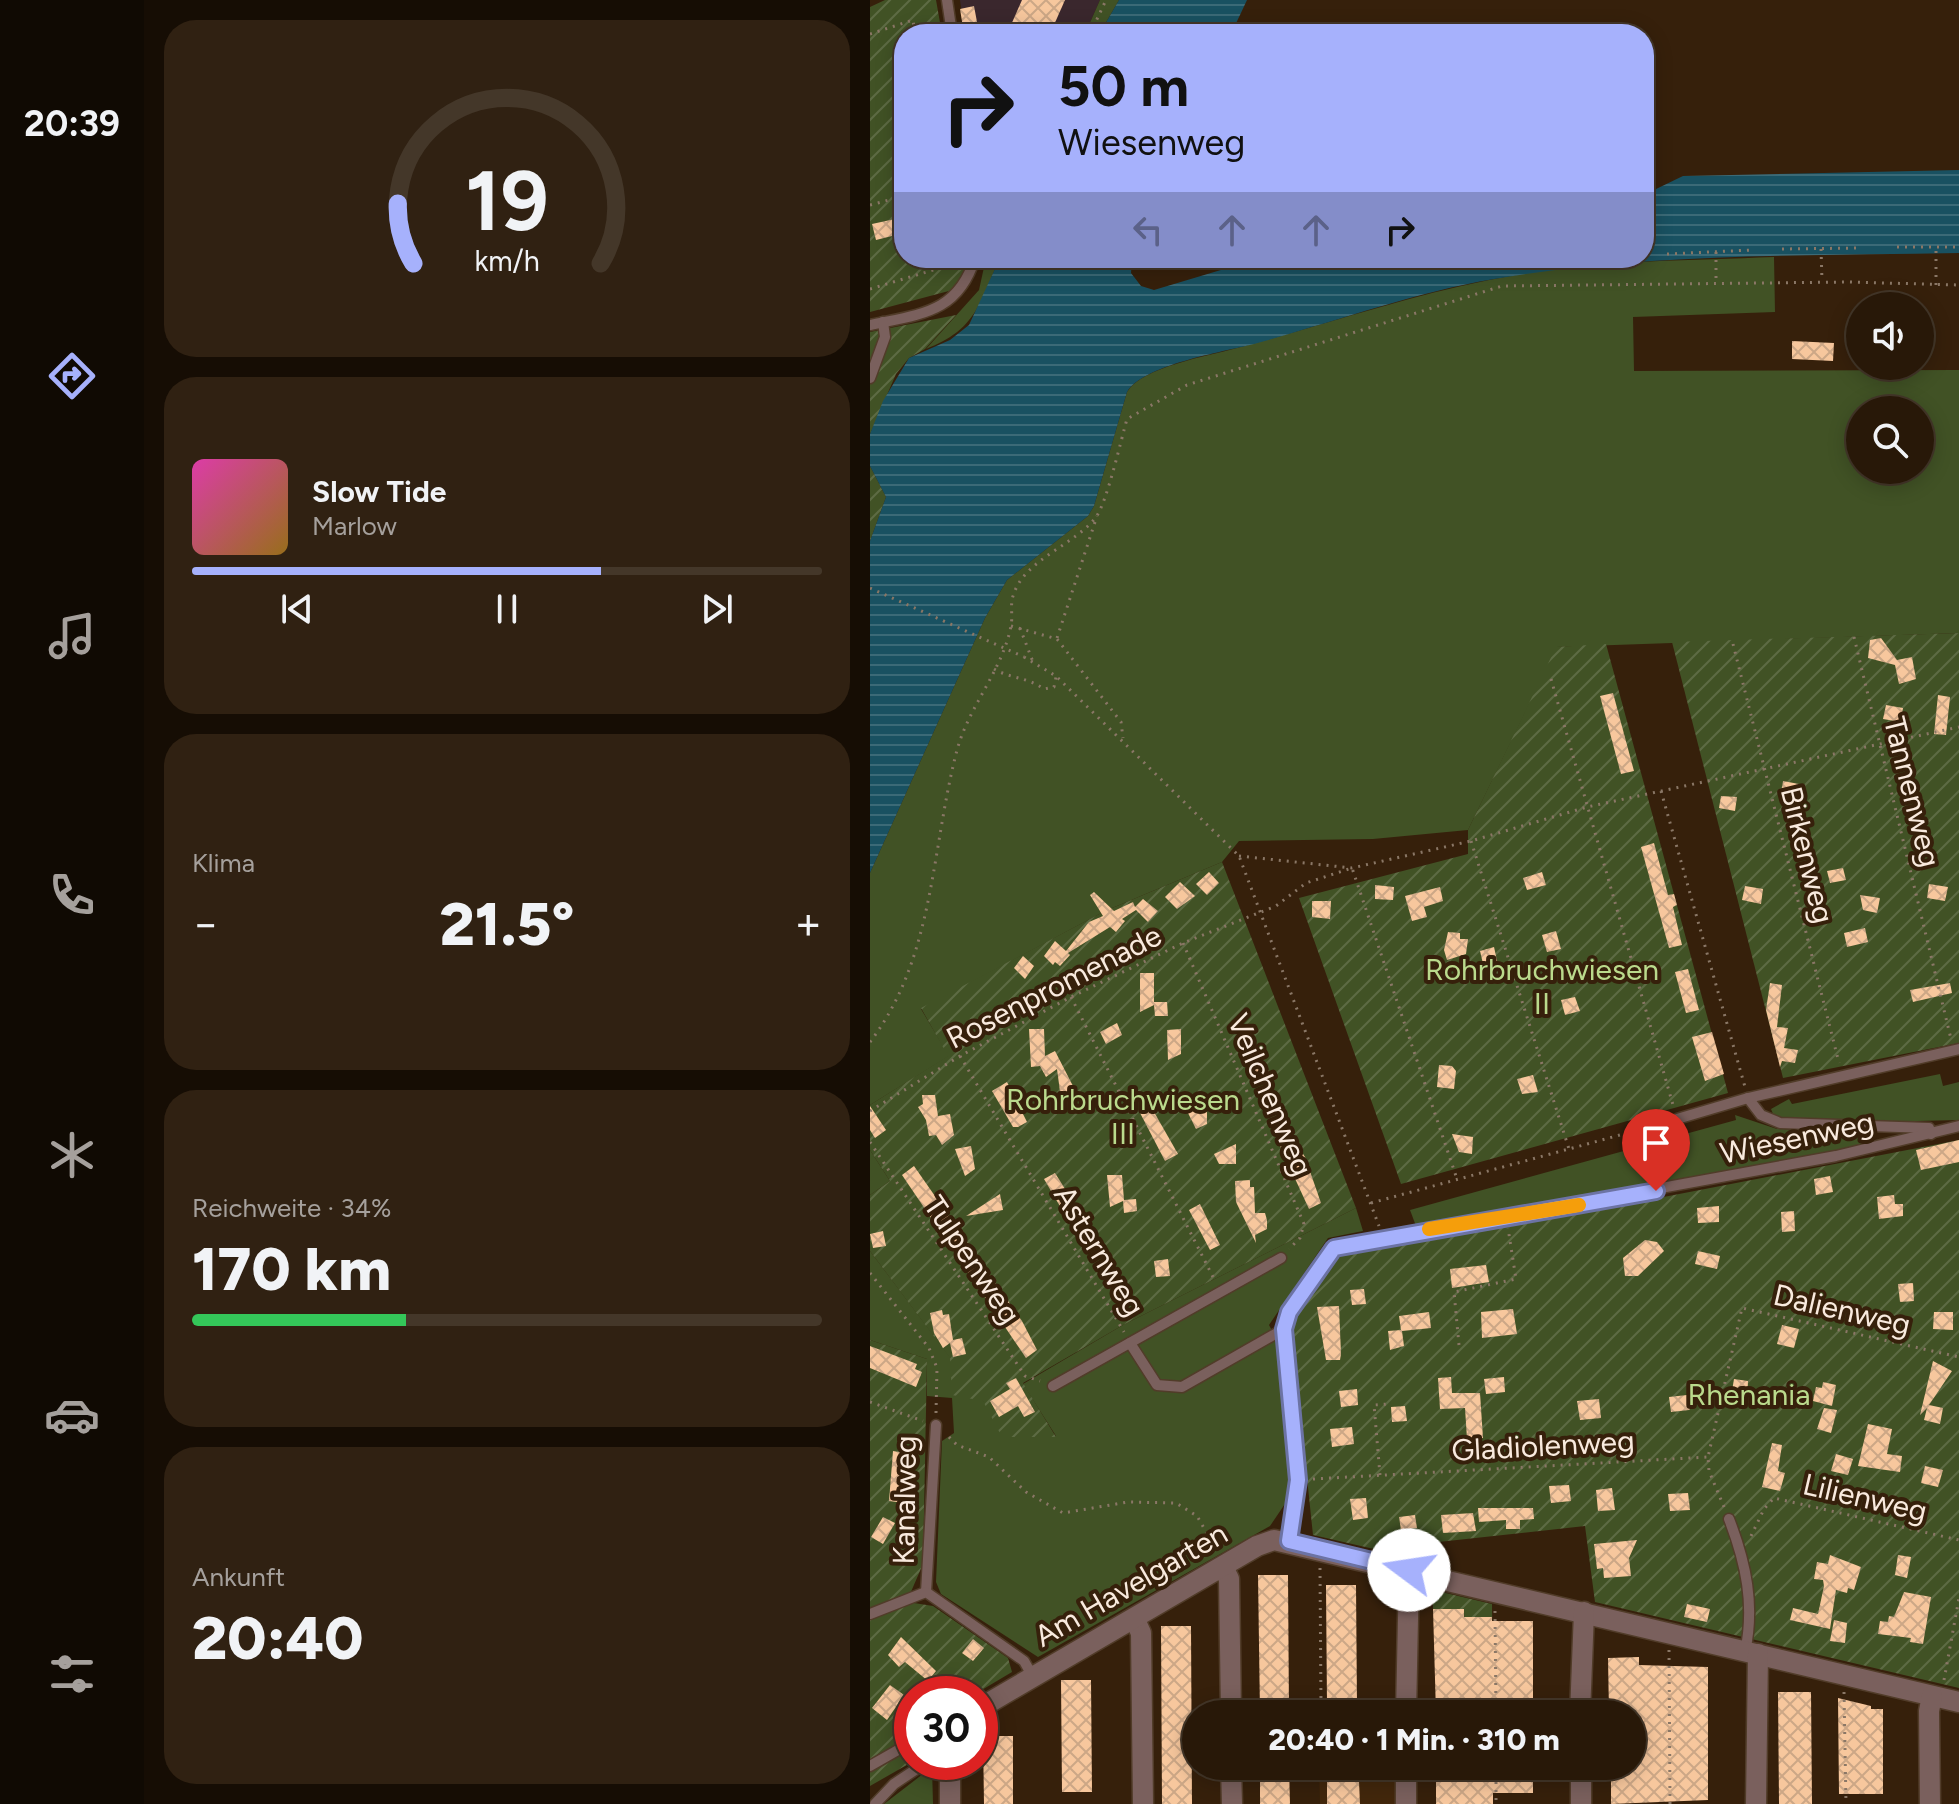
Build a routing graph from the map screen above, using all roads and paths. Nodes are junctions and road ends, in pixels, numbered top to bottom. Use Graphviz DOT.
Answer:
graph roads {
  1 [pos="947,0"];
  2 [pos="1106,0"];
  3 [pos="951,24"];
  4 [pos="1095,24"];
  5 [pos="894,26"];
  6 [pos="870,34"];
  7 [pos="894,199"];
  8 [pos="870,205"];
  9 [pos="1897,247"];
  10 [pos="1936,247"];
  11 [pos="1959,247"];
  12 [pos="1860,248"];
  13 [pos="1782,249"];
  14 [pos="1821,249"];
  15 [pos="1752,250"];
  16 [pos="1716,252"];
  17 [pos="1667,254"];
  18 [pos="940,268"];
  19 [pos="972,268"];
  20 [pos="1822,282"];
  21 [pos="1716,283"];
  22 [pos="1936,285"];
  23 [pos="1959,285"];
  24 [pos="870,289"];
  25 [pos="883,322"];
  26 [pos="870,325"];
  27 [pos="870,378"];
  28 [pos="1097,516"];
  29 [pos="870,588"];
  30 [pos="1011,626"];
  31 [pos="1020,628"];
  32 [pos="1854,637"];
  33 [pos="1057,639"];
  34 [pos="1733,644"];
  35 [pos="1033,662"];
  36 [pos="994,669"];
  37 [pos="1056,676"];
  38 [pos="1551,679"];
  39 [pos="1959,727"];
  40 [pos="1123,738"];
  41 [pos="1879,743"];
  42 [pos="1765,767"];
  43 [pos="1661,791"];
  44 [pos="1587,807"];
  45 [pos="1471,841"];
  46 [pos="1239,856"];
  47 [pos="1352,868"];
  48 [pos="1262,912"];
  49 [pos="1183,943"];
  50 [pos="1071,997"];
  51 [pos="870,1042"];
  52 [pos="1957,1050"];
  53 [pos="960,1056"];
  54 [pos="1842,1076"];
  55 [pos="1748,1098"];
  56 [pos="870,1111"];
  57 [pos="1677,1119"];
  58 [pos="1959,1126"];
  59 [pos="1931,1134"];
  60 [pos="870,1142"];
  61 [pos="1569,1149"];
  62 [pos="1457,1179"];
  63 [pos="1371,1203"];
  64 [pos="1506,1217"];
  65 [pos="1382,1238"];
  66 [pos="1281,1258"];
  67 [pos="870,1273"];
  68 [pos="1221,1293"];
  69 [pos="1284,1329"];
  70 [pos="1130,1343"];
  71 [pos="1459,1345"];
  72 [pos="1959,1357"];
  73 [pos="1053,1386"];
  74 [pos="870,1402"];
  75 [pos="1388,1404"];
  76 [pos="936,1425"];
  77 [pos="1708,1457"];
  78 [pos="1380,1475"];
  79 [pos="1298,1480"];
  80 [pos="1729,1519"];
  81 [pos="1959,1540"];
  82 [pos="1289,1541"];
  83 [pos="1320,1548"];
  84 [pos="1740,1548"];
  85 [pos="1223,1567"];
  86 [pos="1409,1570"];
  87 [pos="926,1592"];
  88 [pos="1497,1592"];
  89 [pos="1959,1598"];
  90 [pos="1584,1612"];
  91 [pos="870,1614"];
  92 [pos="1135,1620"];
  93 [pos="1672,1635"];
  94 [pos="1752,1653"];
  95 [pos="1033,1677"];
  96 [pos="1847,1677"];
  97 [pos="998,1697"];
  98 [pos="1944,1699"];
  99 [pos="1231,1700"];
  100 [pos="1321,1700"];
  101 [pos="1406,1700"];
  102 [pos="1496,1700"];
  103 [pos="1581,1700"];
  104 [pos="894,1752"];
  105 [pos="870,1766"];
  106 [pos="900,1780"];
  107 [pos="950,1780"];
  108 [pos="1231,1780"];
  109 [pos="1406,1780"];
  110 [pos="1496,1780"];
  111 [pos="1581,1780"];
  112 [pos="875,1804"];
  113 [pos="950,1804"];
  114 [pos="1143,1804"];
  115 [pos="1232,1804"];
  116 [pos="1406,1804"];
  117 [pos="1496,1804"];
  118 [pos="1581,1804"];
  119 [pos="1670,1804"];
  120 [pos="1756,1804"];
  121 [pos="1846,1804"];
  122 [pos="1930,1804"];
  1 -- 3 [label="lane"];
  2 -- 4 [label="path"];
  5 -- 6 [label="path"];
  7 -- 8 [label="path"];
  9 -- 10 [label="path"];
  10 -- 11 [label="path"];
  10 -- 22 [label="path"];
  12 -- 14 [label="path"];
  13 -- 14 [label="path"];
  14 -- 20 [label="path"];
  15 -- 16 [label="path"];
  16 -- 17 [label="path"];
  16 -- 21 [label="path"];
  18 -- 24 [label="path"];
  19 -- 25 [label="lane"];
  20 -- 21 [label="path"];
  20 -- 22 [label="path"];
  21 -- 28 [label="path"];
  22 -- 23 [label="path"];
  25 -- 26 [label="lane"];
  25 -- 27 [label="lane"];
  28 -- 30 [label="path"];
  28 -- 33 [label="path"];
  29 -- 35 [label="path, bridge"];
  30 -- 31 [label="path"];
  30 -- 36 [label="path"];
  31 -- 33 [label="path"];
  31 -- 35 [label="path"];
  32 -- 41 [label="path, Tannenweg"];
  33 -- 40 [label="path"];
  34 -- 42 [label="path, Birkenweg"];
  35 -- 37 [label="path"];
  36 -- 37 [label="path"];
  36 -- 51 [label="path"];
  37 -- 40 [label="path"];
  38 -- 44 [label="path"];
  39 -- 41 [label="path"];
  40 -- 46 [label="path"];
  41 -- 42 [label="path"];
  41 -- 52 [label="path, Tannenweg"];
  42 -- 43 [label="path"];
  42 -- 54 [label="path, Birkenweg"];
  43 -- 44 [label="path"];
  43 -- 55 [label="path"];
  44 -- 45 [label="path"];
  44 -- 57 [label="path"];
  45 -- 47 [label="path"];
  45 -- 61 [label="path"];
  46 -- 47 [label="path"];
  46 -- 48 [label="path"];
  47 -- 48 [label="path, Rosenpromenade"];
  47 -- 62 [label="path"];
  48 -- 49 [label="path, Rosenpromenade"];
  48 -- 63 [label="path"];
  49 -- 50 [label="path, Rosenpromenade"];
  49 -- 66 [label="path, Veilchenweg"];
  50 -- 53 [label="path, Rosenpromenade"];
  50 -- 68 [label="path"];
  52 -- 54 [label="lane"];
  53 -- 56 [label="path, Rosenpromenade"];
  53 -- 70 [label="path, Asternweg"];
  54 -- 55 [label="lane"];
  55 -- 57 [label="lane"];
  55 -- 59 [label="lane"];
  57 -- 61 [label="path"];
  58 -- 59 [label="lane, Wiesenweg"];
  59 -- 64 [label="lane, Wiesenweg"];
  60 -- 73 [label="path, Tulpenweg"];
  61 -- 62 [label="path"];
  62 -- 63 [label="path"];
  63 -- 65 [label="path"];
  64 -- 65 [label="lane, Wiesenweg"];
  64 -- 71 [label="path"];
  65 -- 69 [label="lane, Wiesenweg"];
  66 -- 68 [label="lane"];
  67 -- 76 [label="path"];
  68 -- 70 [label="lane"];
  69 -- 70 [label="lane"];
  69 -- 79 [label="lane"];
  70 -- 73 [label="lane"];
  72 -- 77 [label="path, Dalienweg"];
  74 -- 76 [label="path, Kanalweg"];
  75 -- 78 [label="path"];
  76 -- 85 [label="path"];
  76 -- 87 [label="lane, Kanalweg"];
  77 -- 78 [label="path, Gladiolenweg"];
  77 -- 80 [label="path, Dalienweg"];
  78 -- 79 [label="path, Gladiolenweg"];
  79 -- 82 [label="lane"];
  80 -- 84 [label="lane"];
  81 -- 84 [label="path, Lilienweg"];
  82 -- 83 [label="street, Am Havelgarten"];
  82 -- 85 [label="street, Am Havelgarten"];
  83 -- 86 [label="street, Am Havelgarten"];
  83 -- 100 [label="path"];
  84 -- 94 [label="lane"];
  85 -- 92 [label="street, Am Havelgarten"];
  85 -- 99 [label="street"];
  86 -- 88 [label="street, Am Havelgarten"];
  86 -- 101 [label="street"];
  87 -- 91 [label="lane"];
  87 -- 95 [label="lane"];
  88 -- 90 [label="street, Am Havelgarten"];
  88 -- 102 [label="path"];
  89 -- 98 [label="path"];
  90 -- 93 [label="street, Am Havelgarten"];
  90 -- 103 [label="street"];
  92 -- 95 [label="street, Am Havelgarten"];
  92 -- 114 [label="street"];
  93 -- 94 [label="street, Am Havelgarten"];
  93 -- 119 [label="path"];
  94 -- 96 [label="street, Am Havelgarten"];
  94 -- 120 [label="street"];
  95 -- 97 [label="street, Am Havelgarten"];
  96 -- 98 [label="street, Am Havelgarten"];
  96 -- 121 [label="path"];
  98 -- 122 [label="street"];
  104 -- 105 [label="lane"];
  106 -- 112 [label="lane"];
  107 -- 113 [label="street"];
  108 -- 115 [label="street"];
  109 -- 116 [label="street"];
  110 -- 117 [label="path"];
  111 -- 118 [label="street"];
}
